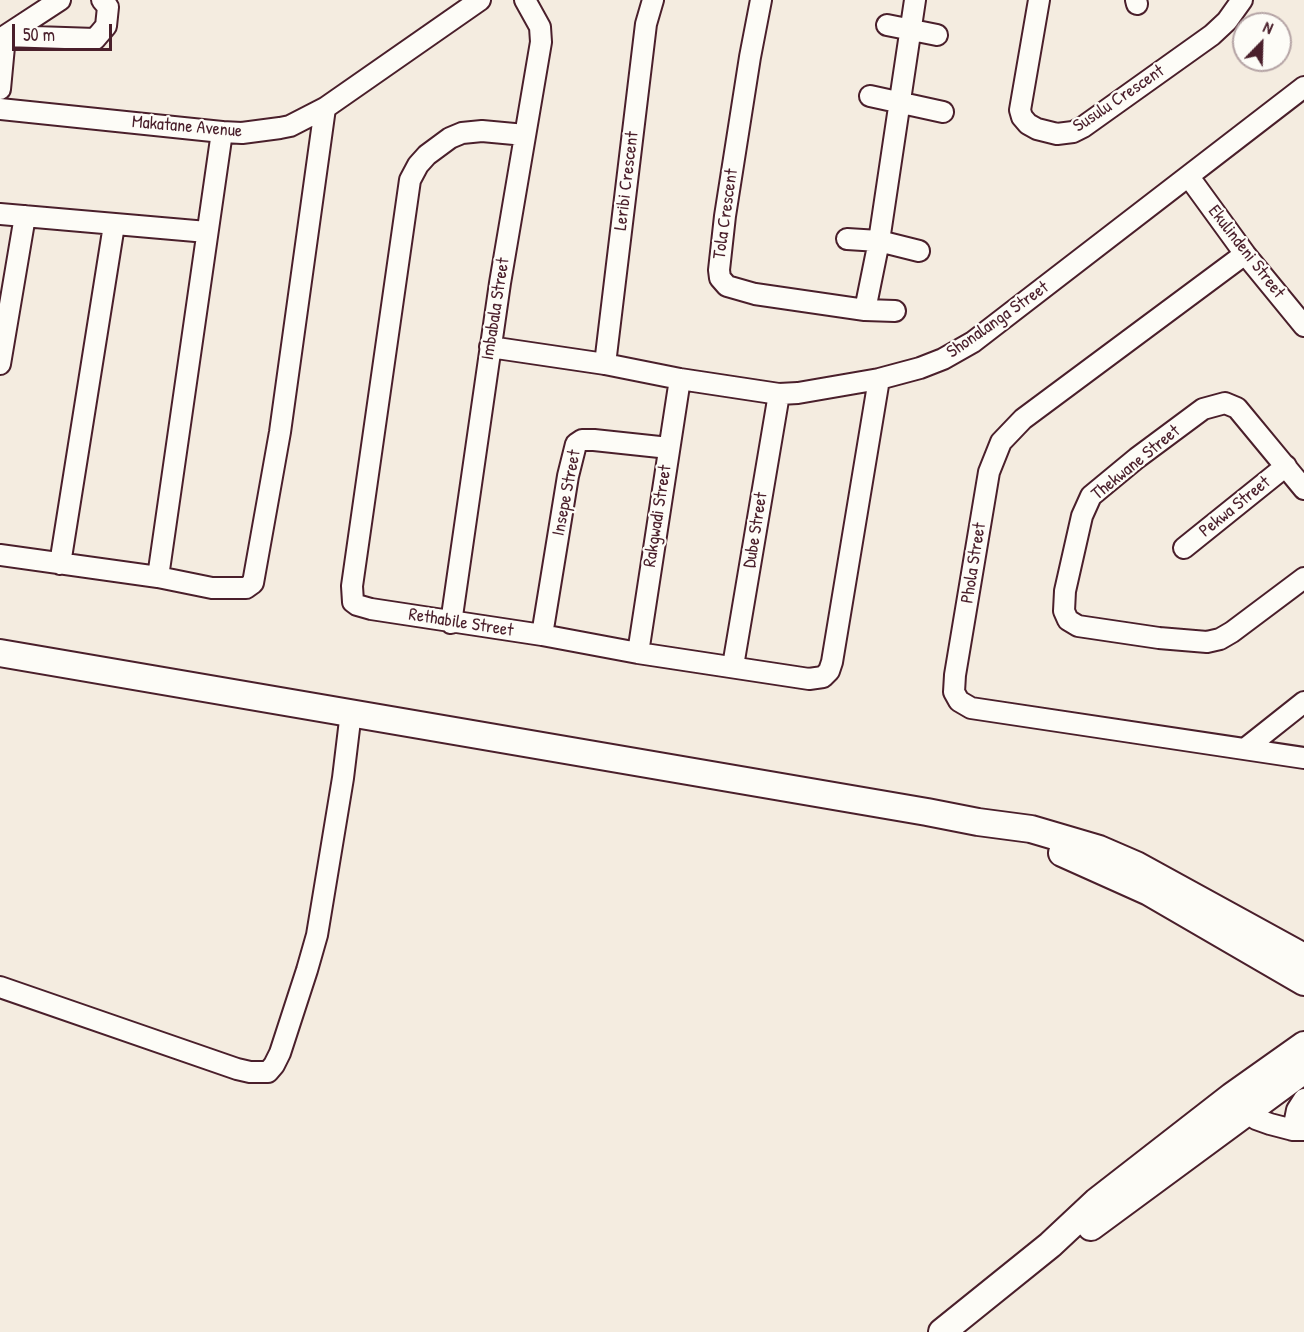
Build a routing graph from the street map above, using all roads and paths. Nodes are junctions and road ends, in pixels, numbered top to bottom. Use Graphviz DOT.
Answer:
graph roads {
  1 [pos="60,0"];
  2 [pos="102,0"];
  3 [pos="480,0"];
  4 [pos="525,0"];
  5 [pos="652,0"];
  6 [pos="761,0"];
  7 [pos="915,0"];
  8 [pos="1039,0"];
  9 [pos="1242,0"];
  10 [pos="887,25"];
  11 [pos="911,30"];
  12 [pos="937,35"];
  13 [pos="3,48"];
  14 [pos="1304,87"];
  15 [pos="0,89"];
  16 [pos="870,96"];
  17 [pos="899,103"];
  18 [pos="325,108"];
  19 [pos="0,109"];
  20 [pos="943,112"];
  21 [pos="222,132"];
  22 [pos="525,135"];
  23 [pos="1189,177"];
  24 [pos="0,214"];
  25 [pos="25,216"];
  26 [pos="114,225"];
  27 [pos="207,232"];
  28 [pos="847,239"];
  29 [pos="879,241"];
  30 [pos="919,251"];
  31 [pos="1245,254"];
  32 [pos="865,310"];
  33 [pos="895,311"];
  34 [pos="1304,326"];
  35 [pos="490,347"];
  36 [pos="0,364"];
  37 [pos="605,364"];
  38 [pos="680,379"];
  39 [pos="879,379"];
  40 [pos="779,394"];
  41 [pos="669,448"];
  42 [pos="1286,466"];
  43 [pos="1304,489"];
  44 [pos="1184,548"];
  45 [pos="0,555"];
  46 [pos="60,564"];
  47 [pos="158,578"];
  48 [pos="1304,578"];
  49 [pos="451,623"];
  50 [pos="542,635"];
  51 [pos="0,653"];
  52 [pos="638,653"];
  53 [pos="734,666"];
  54 [pos="1304,702"];
  55 [pos="351,712"];
  56 [pos="1246,748"];
  57 [pos="1304,758"];
  58 [pos="978,822"];
  59 [pos="1304,957"];
  60 [pos="1304,982"];
  61 [pos="0,987"];
  62 [pos="1303,1051"];
  63 [pos="1304,1099"];
  64 [pos="1246,1112"];
  65 [pos="1299,1130"];
  66 [pos="1050,1245"];
  67 [pos="942,1332"];
  1 -- 13 [label="street"];
  2 -- 13 [label="street"];
  3 -- 18 [label="street, Makatane Avenue"];
  4 -- 22 [label="street, Imbabala Street"];
  5 -- 37 [label="street, Leribi Crescent"];
  6 -- 32 [label="street, Tola Crescent"];
  7 -- 11 [label="street"];
  8 -- 9 [label="street, Susulu Crescent"];
  10 -- 11 [label="street"];
  11 -- 12 [label="street"];
  11 -- 17 [label="street"];
  13 -- 15 [label="street"];
  14 -- 23 [label="street, Shonalanga Street"];
  16 -- 17 [label="street"];
  17 -- 20 [label="street"];
  17 -- 29 [label="street"];
  18 -- 21 [label="street, Makatane Avenue"];
  18 -- 47 [label="street"];
  19 -- 21 [label="street, Makatane Avenue"];
  21 -- 27 [label="street"];
  22 -- 35 [label="street, Imbabala Street"];
  22 -- 49 [label="street, Rethabile Street"];
  23 -- 31 [label="street, Ekulindeni Street"];
  23 -- 39 [label="street, Shonalanga Street"];
  24 -- 25 [label="street"];
  25 -- 26 [label="street"];
  25 -- 36 [label="street"];
  26 -- 27 [label="street"];
  26 -- 46 [label="street"];
  27 -- 47 [label="street"];
  28 -- 29 [label="street"];
  29 -- 30 [label="street"];
  29 -- 32 [label="street"];
  31 -- 34 [label="street, Ekulindeni Street"];
  31 -- 56 [label="street, Phola Street"];
  32 -- 33 [label="street, Tola Crescent"];
  35 -- 37 [label="street, Shonalanga Street"];
  35 -- 49 [label="street, Imbabala Street"];
  37 -- 38 [label="street, Shonalanga Street"];
  38 -- 40 [label="street, Shonalanga Street"];
  38 -- 41 [label="street, Rakgwadi Street"];
  39 -- 40 [label="street, Shonalanga Street"];
  39 -- 53 [label="street, Rethabile Street"];
  40 -- 53 [label="street, Dube Street"];
  41 -- 50 [label="street, Insepe Street"];
  41 -- 52 [label="street, Rakgwadi Street"];
  42 -- 43 [label="street, Thekwane Street"];
  42 -- 44 [label="street, Pekwa Street"];
  42 -- 48 [label="street, Thekwane Street"];
  45 -- 46 [label="street"];
  46 -- 47 [label="street"];
  49 -- 50 [label="street, Rethabile Street"];
  50 -- 52 [label="street, Rethabile Street"];
  51 -- 55 [label="main road"];
  52 -- 53 [label="street, Rethabile Street"];
  54 -- 56 [label="street"];
  55 -- 58 [label="main road"];
  55 -- 61 [label="street"];
  56 -- 57 [label="street, Phola Street"];
  58 -- 59 [label="main road"];
  58 -- 60 [label="main road"];
  62 -- 64 [label="main road"];
  62 -- 66 [label="main road"];
  63 -- 65 [label="street"];
  64 -- 65 [label="street"];
  64 -- 66 [label="main road"];
  66 -- 67 [label="main road"];
}
